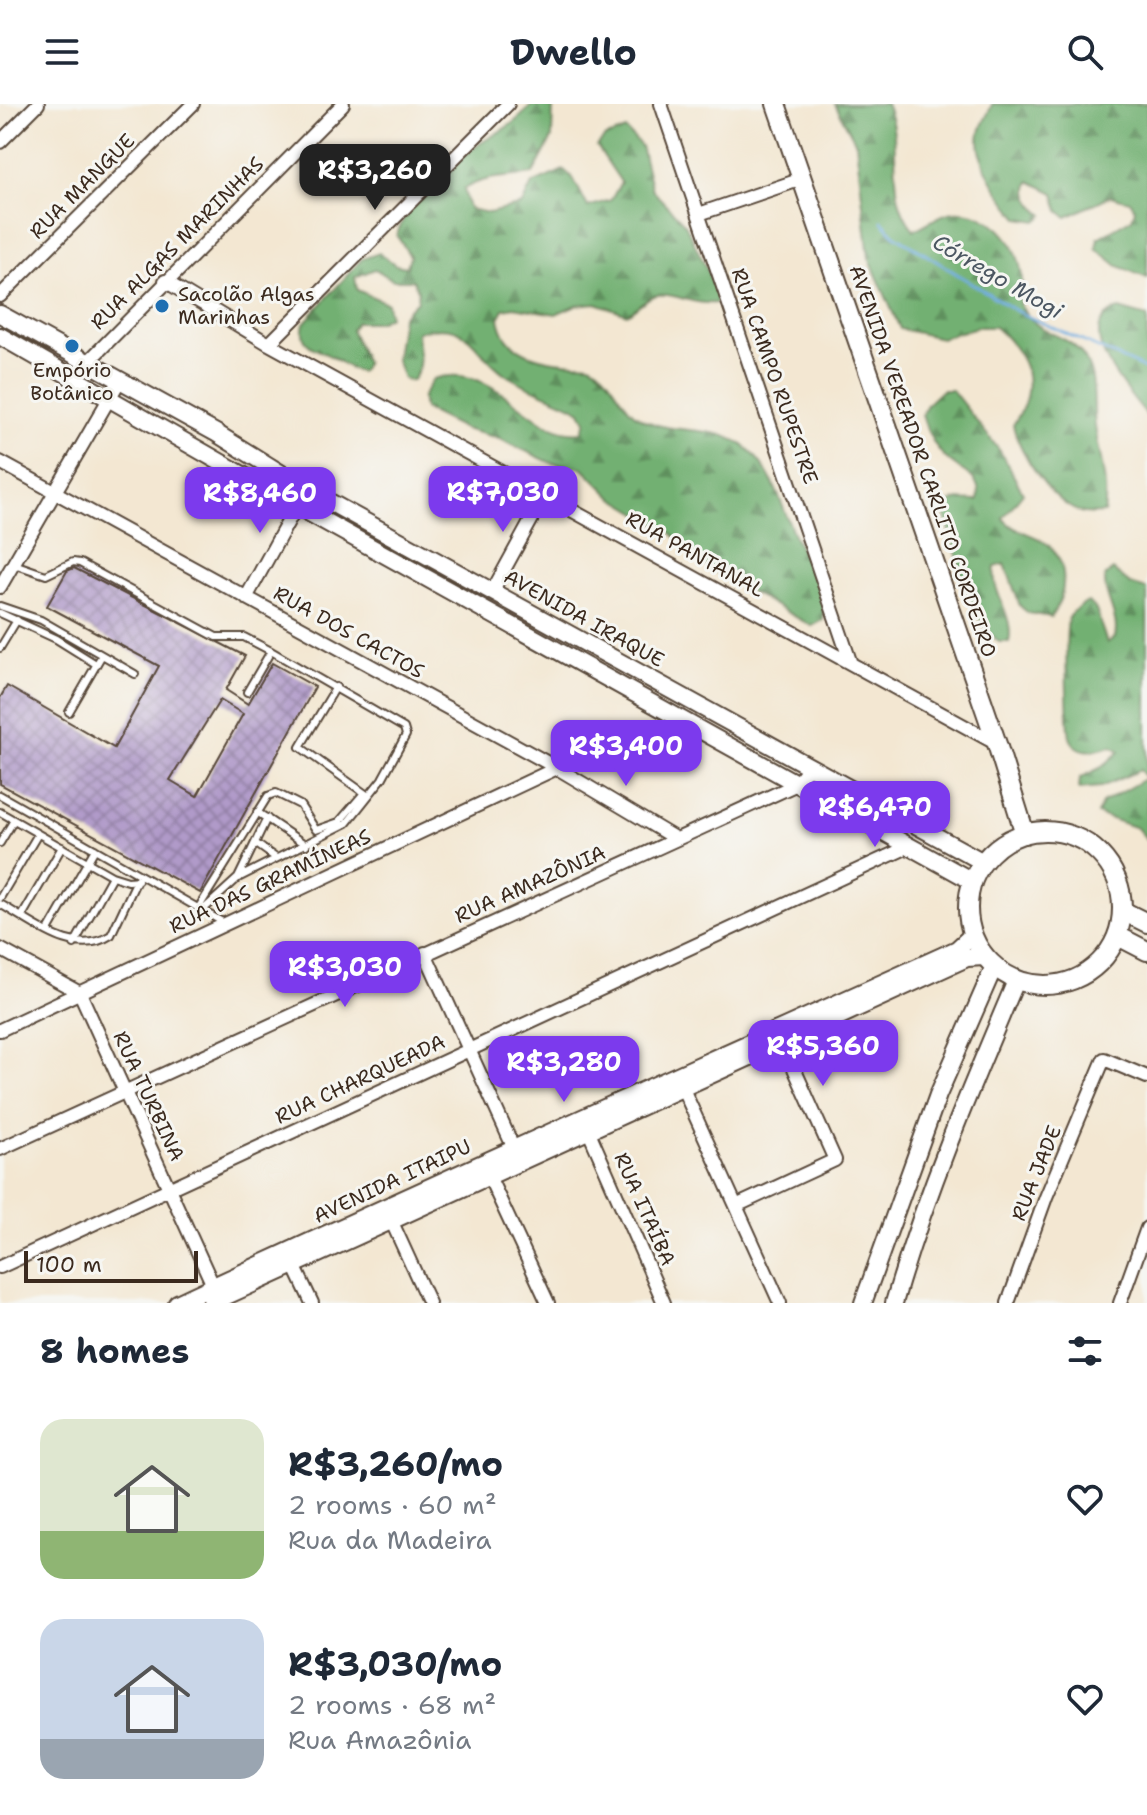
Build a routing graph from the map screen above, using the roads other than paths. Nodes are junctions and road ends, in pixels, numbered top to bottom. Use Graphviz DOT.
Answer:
graph roads {
  1 [pos="38,104"];
  2 [pos="193,104"];
  3 [pos="343,104"];
  4 [pos="508,104"];
  5 [pos="661,104"];
  6 [pos="776,104"];
  7 [pos="0,142"];
  8 [pos="802,179"];
  9 [pos="699,214"];
  10 [pos="165,281"];
  11 [pos="0,296"];
  12 [pos="0,314"];
  13 [pos="0,336"];
  14 [pos="269,344"];
  15 [pos="87,363"];
  16 [pos="74,376"];
  17 [pos="120,380"];
  18 [pos="109,396"];
  19 [pos="0,462"];
  20 [pos="306,489"];
  21 [pos="55,493"];
  22 [pos="545,495"];
  23 [pos="297,506"];
  24 [pos="14,564"];
  25 [pos="1,585"];
  26 [pos="493,590"];
  27 [pos="246,598"];
  28 [pos="0,606"];
  29 [pos="0,613"];
  30 [pos="17,620"];
  31 [pos="0,648"];
  32 [pos="271,651"];
  33 [pos="102,655"];
  34 [pos="850,661"];
  35 [pos="96,664"];
  36 [pos="135,674"];
  37 [pos="336,687"];
  38 [pos="247,692"];
  39 [pos="69,712"];
  40 [pos="997,744"];
  41 [pos="809,767"];
  42 [pos="557,768"];
  43 [pos="795,785"];
  44 [pos="367,795"];
  45 [pos="1,798"];
  46 [pos="0,812"];
  47 [pos="257,812"];
  48 [pos="267,818"];
  49 [pos="14,820"];
  50 [pos="50,823"];
  51 [pos="1025,834"];
  52 [pos="40,835"];
  53 [pos="676,839"];
  54 [pos="0,843"];
  55 [pos="255,843"];
  56 [pos="306,845"];
  57 [pos="910,846"];
  58 [pos="62,847"];
  59 [pos="95,849"];
  60 [pos="276,858"];
  61 [pos="87,861"];
  62 [pos="983,862"];
  63 [pos="112,876"];
  64 [pos="145,877"];
  65 [pos="238,878"];
  66 [pos="137,880"];
  67 [pos="972,881"];
  68 [pos="0,901"];
  69 [pos="201,909"];
  70 [pos="1123,911"];
  71 [pos="22,916"];
  72 [pos="1147,923"];
  73 [pos="227,924"];
  74 [pos="48,931"];
  75 [pos="972,935"];
  76 [pos="1118,936"];
  77 [pos="74,944"];
  78 [pos="0,949"];
  79 [pos="1147,951"];
  80 [pos="425,953"];
  81 [pos="989,962"];
  82 [pos="1016,981"];
  83 [pos="80,993"];
  84 [pos="0,1030"];
  85 [pos="780,1037"];
  86 [pos="469,1050"];
  87 [pos="1147,1077"];
  88 [pos="681,1083"];
  89 [pos="125,1090"];
  90 [pos="589,1132"];
  91 [pos="0,1149"];
  92 [pos="516,1153"];
  93 [pos="485,1168"];
  94 [pos="170,1188"];
  95 [pos="738,1205"];
  96 [pos="391,1220"];
  97 [pos="892,1220"];
  98 [pos="1147,1228"];
  99 [pos="916,1229"];
  100 [pos="294,1265"];
  101 [pos="0,1267"];
  102 [pos="215,1296"];
  103 [pos="186,1301"];
  104 [pos="312,1303"];
  105 [pos="429,1303"];
  106 [pos="548,1303"];
  107 [pos="664,1303"];
  108 [pos="780,1303"];
  109 [pos="863,1303"];
  110 [pos="894,1303"];
  111 [pos="1008,1303"];
  112 [pos="1120,1303"];
  1 -- 7 [label="street"];
  2 -- 11 [label="street, RUA MANGUE"];
  3 -- 10 [label="street, RUA ALGAS MARINHAS"];
  4 -- 14 [label="street"];
  5 -- 9 [label="street, RUA CAMPO RUPESTRE"];
  6 -- 8 [label="main road, AVENIDA VEREADOR CARLITO CORDEIRO"];
  8 -- 9 [label="street"];
  8 -- 40 [label="main road, AVENIDA VEREADOR CARLITO CORDEIRO"];
  9 -- 34 [label="street, RUA CAMPO RUPESTRE"];
  10 -- 14 [label="street, RUA PANTANAL"];
  10 -- 15 [label="street, RUA ALGAS MARINHAS"];
  12 -- 15 [label="street, AVENIDA IRAQUE"];
  13 -- 16 [label="street, AVENIDA IRAQUE"];
  14 -- 22 [label="street, RUA PANTANAL"];
  15 -- 16 [label="street, RUA ALGAS MARINHAS"];
  15 -- 17 [label="street, AVENIDA IRAQUE"];
  16 -- 18 [label="street, AVENIDA IRAQUE"];
  17 -- 18 [label="street"];
  17 -- 20 [label="street, AVENIDA IRAQUE"];
  18 -- 21 [label="street"];
  18 -- 23 [label="street, AVENIDA IRAQUE"];
  19 -- 21 [label="street, RUA DOS CACTOS"];
  20 -- 23 [label="street"];
  20 -- 26 [label="street, AVENIDA IRAQUE"];
  21 -- 24 [label="street"];
  21 -- 27 [label="street, RUA DOS CACTOS"];
  22 -- 26 [label="street"];
  22 -- 34 [label="street, RUA PANTANAL"];
  23 -- 27 [label="street"];
  23 -- 43 [label="street, AVENIDA IRAQUE"];
  24 -- 25 [label="street"];
  24 -- 32 [label="lane"];
  26 -- 41 [label="street, AVENIDA IRAQUE"];
  27 -- 42 [label="street, RUA DOS CACTOS"];
  28 -- 33 [label="lane"];
  29 -- 30 [label="lane"];
  30 -- 31 [label="lane"];
  30 -- 35 [label="lane"];
  32 -- 37 [label="lane"];
  32 -- 38 [label="lane"];
  33 -- 35 [label="lane"];
  33 -- 36 [label="lane"];
  34 -- 40 [label="street, RUA PANTANAL"];
  35 -- 39 [label="lane"];
  37 -- 44 [label="lane"];
  37 -- 44 [label="lane"];
  40 -- 51 [label="main road, AVENIDA VEREADOR CARLITO CORDEIRO"];
  41 -- 43 [label="street, RUA AMAZÔNIA"];
  41 -- 62 [label="street, AVENIDA IRAQUE"];
  42 -- 53 [label="street, RUA DOS CACTOS"];
  42 -- 73 [label="street, RUA DAS GRAMÍNEAS"];
  43 -- 53 [label="street, RUA AMAZÔNIA"];
  43 -- 57 [label="street, AVENIDA IRAQUE"];
  44 -- 47 [label="lane"];
  44 -- 56 [label="lane"];
  45 -- 50 [label="lane"];
  46 -- 49 [label="lane"];
  47 -- 48 [label="lane"];
  47 -- 69 [label="lane"];
  48 -- 55 [label="lane"];
  48 -- 56 [label="lane"];
  49 -- 52 [label="lane"];
  49 -- 54 [label="lane"];
  50 -- 52 [label="lane"];
  50 -- 59 [label="lane"];
  51 -- 62 [label="main road"];
  51 -- 70 [label="main road"];
  52 -- 58 [label="lane"];
  52 -- 68 [label="lane"];
  53 -- 80 [label="street, RUA AMAZÔNIA"];
  55 -- 60 [label="lane"];
  55 -- 65 [label="lane"];
  56 -- 60 [label="lane"];
  57 -- 67 [label="street, AVENIDA IRAQUE"];
  57 -- 86 [label="street, RUA CHARQUEADA"];
  58 -- 61 [label="lane"];
  58 -- 71 [label="lane"];
  59 -- 61 [label="lane"];
  59 -- 64 [label="lane"];
  60 -- 65 [label="lane"];
  61 -- 63 [label="lane"];
  61 -- 74 [label="lane"];
  62 -- 67 [label="main road"];
  63 -- 66 [label="lane"];
  63 -- 77 [label="lane"];
  64 -- 66 [label="lane"];
  64 -- 69 [label="lane"];
  65 -- 69 [label="lane"];
  66 -- 77 [label="lane"];
  67 -- 75 [label="main road"];
  68 -- 71 [label="lane"];
  69 -- 73 [label="lane"];
  70 -- 72 [label="main road"];
  70 -- 76 [label="main road"];
  71 -- 74 [label="lane"];
  73 -- 83 [label="street, RUA DAS GRAMÍNEAS"];
  74 -- 77 [label="lane"];
  75 -- 81 [label="main road"];
  75 -- 85 [label="street, AVENIDA ITAIPU"];
  76 -- 79 [label="main road"];
  76 -- 82 [label="main road"];
  78 -- 83 [label="street"];
  80 -- 86 [label="street"];
  80 -- 89 [label="street, RUA AMAZÔNIA"];
  81 -- 82 [label="main road"];
  81 -- 85 [label="street, AVENIDA ITAIPU"];
  81 -- 97 [label="street"];
  82 -- 99 [label="street"];
  83 -- 84 [label="street, RUA DAS GRAMÍNEAS"];
  83 -- 89 [label="street, RUA TURBINA"];
  85 -- 88 [label="street, AVENIDA ITAIPU"];
  85 -- 95 [label="street"];
  86 -- 92 [label="street"];
  86 -- 94 [label="street, RUA CHARQUEADA"];
  87 -- 111 [label="street, RUA JADE"];
  88 -- 90 [label="street, AVENIDA ITAIPU"];
  88 -- 92 [label="street, AVENIDA ITAIPU"];
  88 -- 95 [label="street"];
  89 -- 91 [label="street, RUA AMAZÔNIA"];
  89 -- 94 [label="street, RUA TURBINA"];
  90 -- 92 [label="street, AVENIDA ITAIPU"];
  90 -- 107 [label="street, RUA ITAÍBA"];
  92 -- 93 [label="street, AVENIDA ITAIPU"];
  93 -- 96 [label="street, AVENIDA ITAIPU"];
  93 -- 102 [label="street, AVENIDA ITAIPU"];
  93 -- 106 [label="street"];
  94 -- 101 [label="street, RUA CHARQUEADA"];
  94 -- 102 [label="street, RUA TURBINA"];
  95 -- 108 [label="street"];
  96 -- 100 [label="street, AVENIDA ITAIPU"];
  96 -- 105 [label="street"];
  97 -- 99 [label="street"];
  97 -- 109 [label="street"];
  98 -- 112 [label="street"];
  99 -- 110 [label="street"];
  100 -- 102 [label="street, AVENIDA ITAIPU"];
  100 -- 104 [label="street"];
  102 -- 103 [label="street, AVENIDA ITAIPU"];
}
